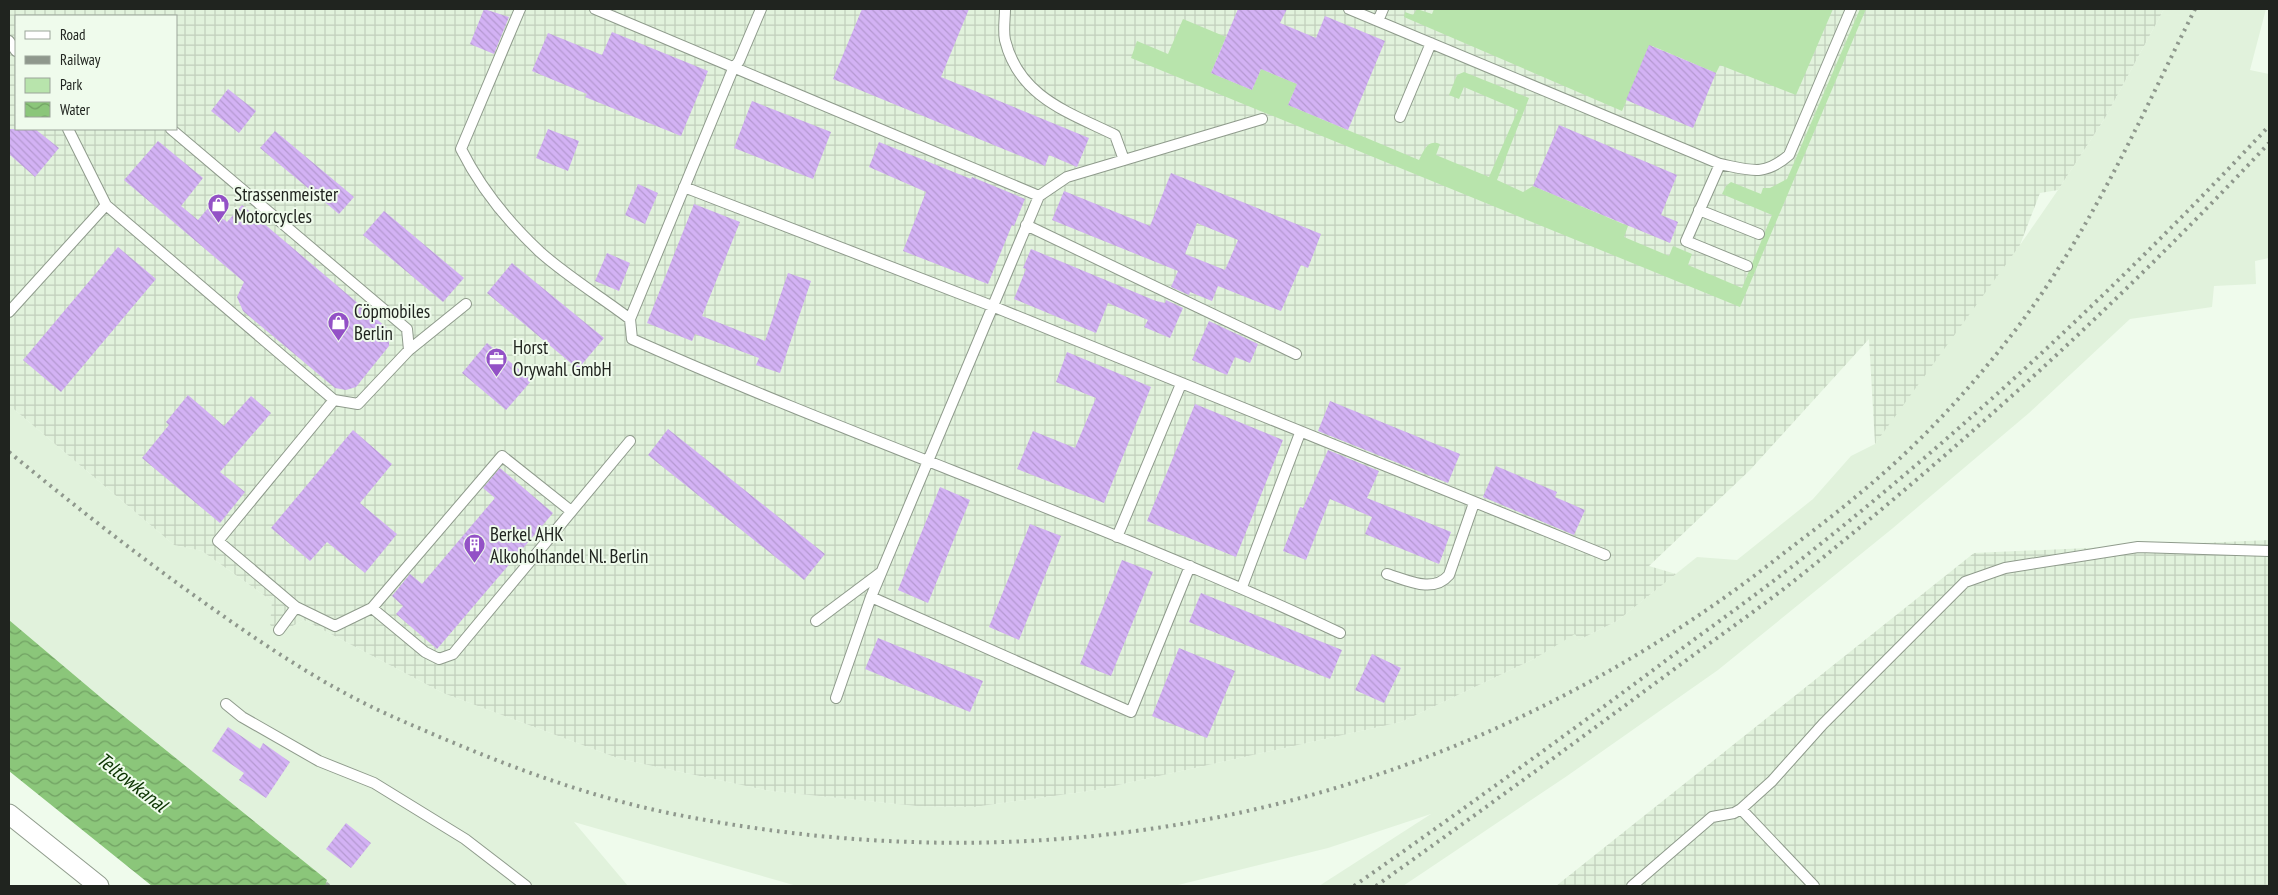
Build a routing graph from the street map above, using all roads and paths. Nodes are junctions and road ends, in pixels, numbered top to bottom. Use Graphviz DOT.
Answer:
graph roads {
  1 [pos="520,9"];
  2 [pos="595,9"];
  3 [pos="761,9"];
  4 [pos="1005,9"];
  5 [pos="1349,9"];
  6 [pos="1383,9"];
  7 [pos="1851,9"];
  8 [pos="1378,21"];
  9 [pos="1431,43"];
  10 [pos="734,69"];
  11 [pos="1400,117"];
  12 [pos="1262,119"];
  13 [pos="68,130"];
  14 [pos="172,130"];
  15 [pos="1124,160"];
  16 [pos="1720,164"];
  17 [pos="684,187"];
  18 [pos="1039,196"];
  19 [pos="106,205"];
  20 [pos="1699,210"];
  21 [pos="1026,225"];
  22 [pos="1759,234"];
  23 [pos="1747,266"];
  24 [pos="466,304"];
  25 [pos="992,306"];
  26 [pos="9,312"];
  27 [pos="630,319"];
  28 [pos="409,350"];
  29 [pos="1296,354"];
  30 [pos="1181,384"];
  31 [pos="334,400"];
  32 [pos="1300,433"];
  33 [pos="630,441"];
  34 [pos="927,462"];
  35 [pos="1474,503"];
  36 [pos="571,511"];
  37 [pos="1117,537"];
  38 [pos="2269,551"];
  39 [pos="1605,555"];
  40 [pos="1190,566"];
  41 [pos="881,573"];
  42 [pos="1387,574"];
  43 [pos="1242,587"];
  44 [pos="871,597"];
  45 [pos="296,607"];
  46 [pos="372,608"];
  47 [pos="816,621"];
  48 [pos="278,630"];
  49 [pos="1340,632"];
  50 [pos="836,698"];
  51 [pos="226,704"];
  52 [pos="1741,809"];
  53 [pos="9,814"];
  54 [pos="326,883"];
  55 [pos="99,886"];
  56 [pos="330,886"];
  57 [pos="526,886"];
  58 [pos="1632,886"];
  59 [pos="1814,886"];
  1 -- 27 [label="lane"];
  2 -- 10 [label="lane"];
  3 -- 10 [label="lane"];
  4 -- 15 [label="lane"];
  5 -- 8 [label="lane"];
  6 -- 8 [label="lane"];
  7 -- 16 [label="lane"];
  8 -- 9 [label="lane"];
  9 -- 11 [label="lane"];
  9 -- 16 [label="lane"];
  10 -- 17 [label="lane"];
  10 -- 18 [label="lane"];
  12 -- 15 [label="lane"];
  13 -- 19 [label="lane"];
  14 -- 28 [label="lane"];
  15 -- 18 [label="lane"];
  16 -- 20 [label="lane"];
  17 -- 25 [label="lane"];
  17 -- 27 [label="lane"];
  18 -- 21 [label="lane"];
  19 -- 26 [label="lane"];
  19 -- 31 [label="lane"];
  20 -- 22 [label="lane"];
  20 -- 23 [label="lane"];
  21 -- 25 [label="lane"];
  21 -- 29 [label="lane"];
  24 -- 28 [label="lane"];
  25 -- 30 [label="lane"];
  25 -- 34 [label="lane"];
  27 -- 34 [label="lane"];
  28 -- 31 [label="lane"];
  30 -- 32 [label="lane"];
  30 -- 37 [label="lane"];
  31 -- 45 [label="lane"];
  32 -- 35 [label="lane"];
  32 -- 43 [label="lane"];
  33 -- 36 [label="lane"];
  34 -- 37 [label="lane"];
  34 -- 41 [label="lane"];
  35 -- 39 [label="lane"];
  35 -- 42 [label="lane"];
  36 -- 46 [label="lane"];
  36 -- 46 [label="lane"];
  37 -- 40 [label="lane"];
  38 -- 52 [label="lane"];
  40 -- 43 [label="lane"];
  40 -- 44 [label="lane"];
  41 -- 44 [label="lane"];
  41 -- 47 [label="lane"];
  43 -- 49 [label="lane"];
  44 -- 50 [label="lane"];
  45 -- 46 [label="lane"];
  45 -- 48 [label="lane"];
  51 -- 57 [label="lane"];
  52 -- 58 [label="lane"];
  52 -- 59 [label="lane"];
  53 -- 55 [label="street"];
  54 -- 56 [label="path"];
}
